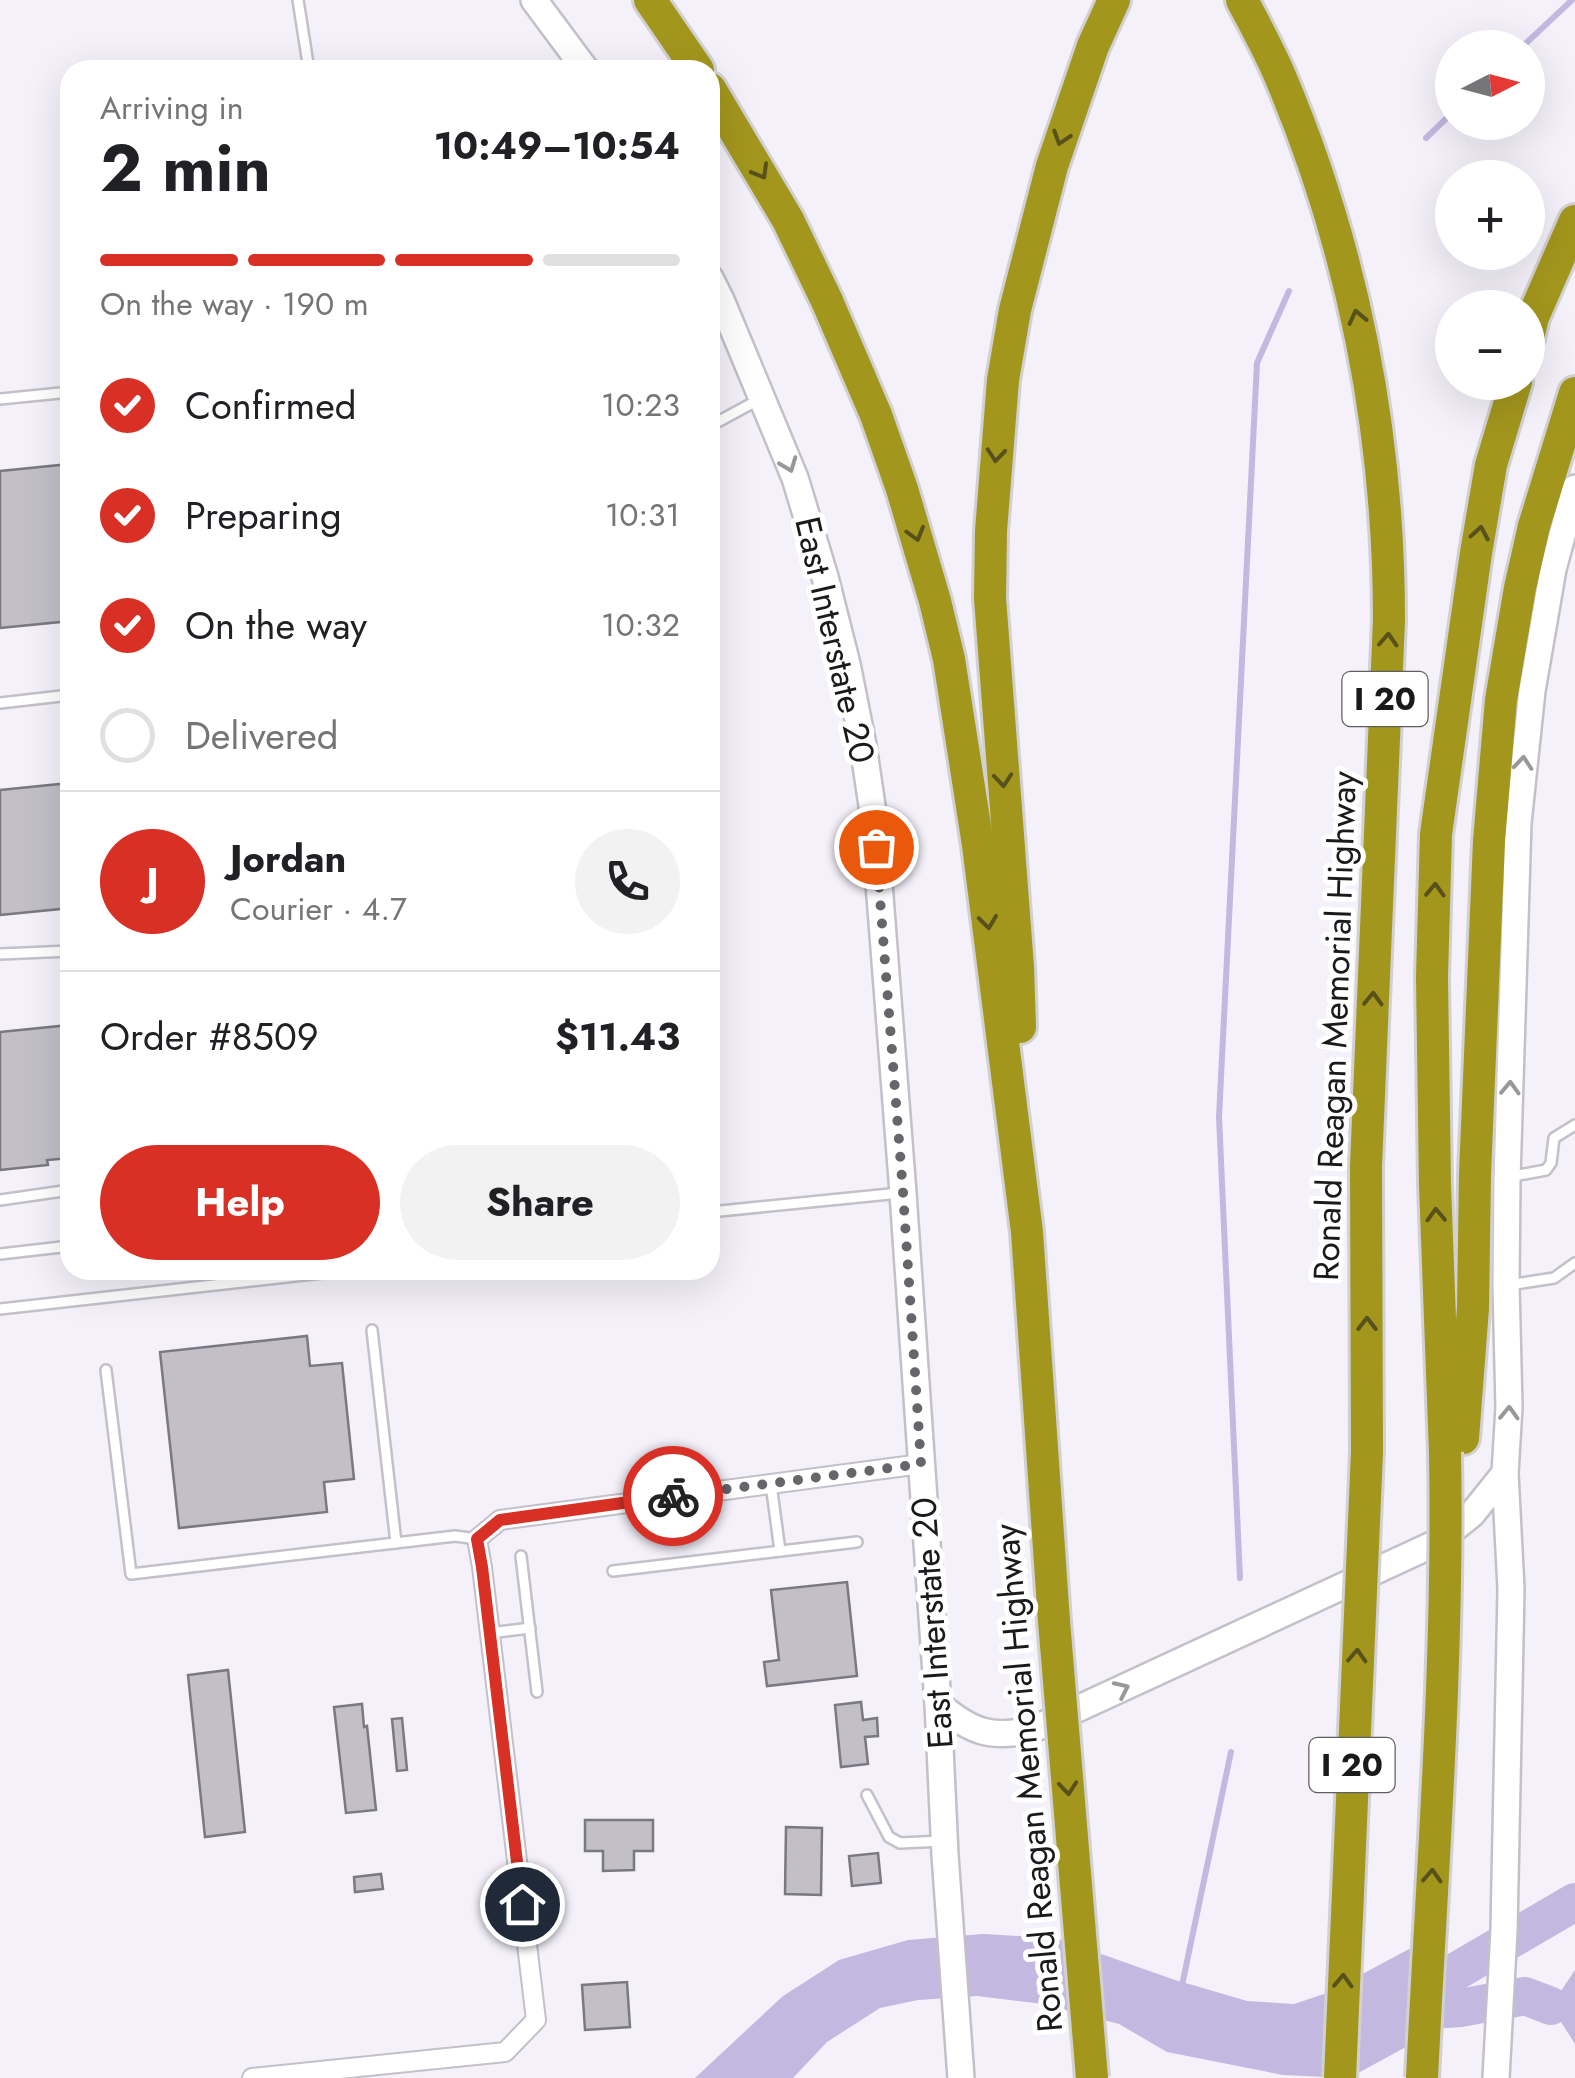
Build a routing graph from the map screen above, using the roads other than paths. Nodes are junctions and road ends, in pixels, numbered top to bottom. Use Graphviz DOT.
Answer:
graph roads {
  1 [pos="298,0"];
  2 [pos="534,0"];
  3 [pos="650,0"];
  4 [pos="1114,0"];
  5 [pos="1242,0"];
  6 [pos="307,60"];
  7 [pos="579,60"];
  8 [pos="691,60"];
  9 [pos="720,106"];
  10 [pos="1575,221"];
  11 [pos="1545,290"];
  12 [pos="720,296"];
  13 [pos="60,393"];
  14 [pos="1575,393"];
  15 [pos="762,398"];
  16 [pos="0,400"];
  17 [pos="1511,400"];
  18 [pos="720,421"];
  19 [pos="1575,488"];
  20 [pos="1568,540"];
  21 [pos="60,695"];
  22 [pos="0,703"];
  23 [pos="60,951"];
  24 [pos="0,954"];
  25 [pos="1575,1125"];
  26 [pos="1507,1178"];
  27 [pos="60,1191"];
  28 [pos="903,1192"];
  29 [pos="0,1200"];
  30 [pos="720,1211"];
  31 [pos="1027,1232"];
  32 [pos="60,1247"];
  33 [pos="0,1254"];
  34 [pos="1575,1263"];
  35 [pos="260,1280"];
  36 [pos="1506,1285"];
  37 [pos="0,1309"];
  38 [pos="372,1330"];
  39 [pos="106,1370"];
  40 [pos="1453,1452"];
  41 [pos="921,1464"];
  42 [pos="1505,1474"];
  43 [pos="771,1483"];
  44 [pos="477,1539"];
  45 [pos="857,1542"];
  46 [pos="396,1543"];
  47 [pos="780,1551"];
  48 [pos="521,1556"];
  49 [pos="612,1571"];
  50 [pos="530,1628"];
  51 [pos="490,1633"];
  52 [pos="537,1692"];
  53 [pos="938,1704"];
  54 [pos="867,1795"];
  55 [pos="945,1848"];
  56 [pos="252,2078"];
  57 [pos="961,2078"];
  58 [pos="1092,2078"];
  59 [pos="1340,2078"];
  60 [pos="1422,2078"];
  61 [pos="1496,2078"];
  1 -- 6 [label="lane"];
  2 -- 7 [label="main road"];
  3 -- 8 [label="highway"];
  4 -- 31 [label="highway, one-way"];
  59 -- 5 [label="highway, Ronald Reagan Memorial Highway / I 20, one-way, bridge"];
  9 -- 31 [label="highway, Ronald Reagan Memorial Highway, one-way"];
  10 -- 11 [label="highway"];
  12 -- 15 [label="main road, East Interstate 20"];
  13 -- 16 [label="lane"];
  14 -- 40 [label="highway"];
  15 -- 18 [label="lane"];
  15 -- 28 [label="main road, East Interstate 20, one-way"];
  40 -- 17 [label="highway, one-way"];
  19 -- 20 [label="main road"];
  26 -- 20 [label="main road, one-way"];
  21 -- 22 [label="lane"];
  23 -- 24 [label="lane"];
  25 -- 26 [label="lane"];
  26 -- 36 [label="main road"];
  27 -- 29 [label="lane"];
  28 -- 30 [label="lane"];
  28 -- 41 [label="main road, East Interstate 20"];
  31 -- 58 [label="highway, Ronald Reagan Memorial Highway, one-way, bridge"];
  32 -- 33 [label="lane"];
  34 -- 36 [label="lane"];
  35 -- 37 [label="lane"];
  42 -- 36 [label="main road, one-way"];
  38 -- 46 [label="lane"];
  39 -- 46 [label="lane"];
  60 -- 40 [label="highway, one-way, bridge"];
  41 -- 43 [label="street"];
  41 -- 53 [label="main road, East Interstate 20"];
  53 -- 42 [label="main road, one-way"];
  42 -- 61 [label="main road"];
  43 -- 44 [label="street"];
  43 -- 47 [label="lane"];
  44 -- 46 [label="lane"];
  44 -- 51 [label="street"];
  45 -- 47 [label="lane"];
  47 -- 49 [label="lane"];
  48 -- 50 [label="lane"];
  50 -- 51 [label="lane"];
  50 -- 52 [label="lane"];
  51 -- 56 [label="street"];
  53 -- 55 [label="main road, East Interstate 20"];
  54 -- 55 [label="lane"];
  55 -- 57 [label="main road, East Interstate 20"];
}
